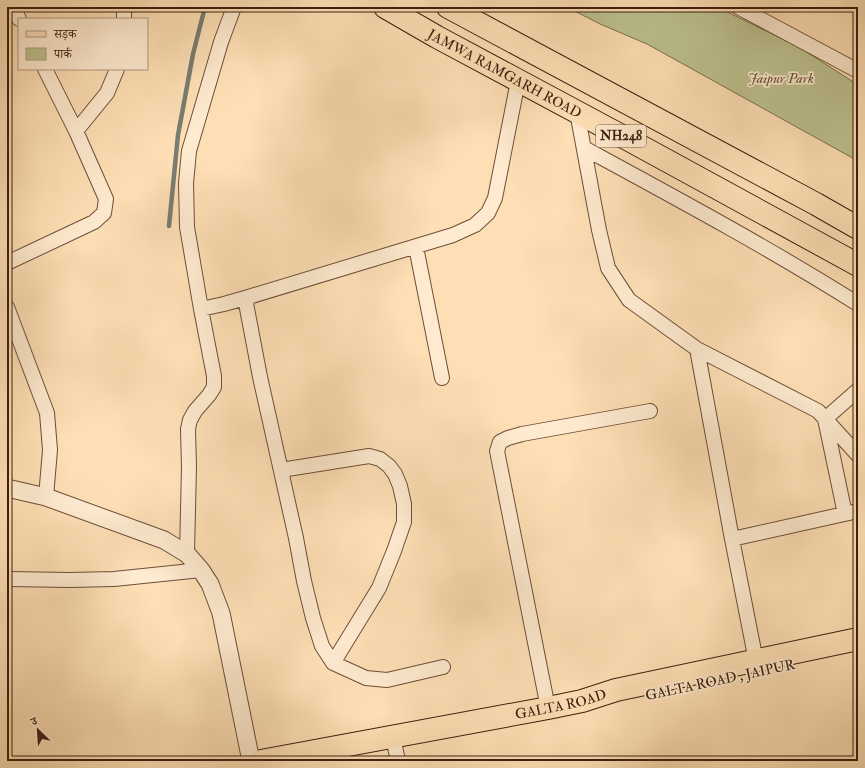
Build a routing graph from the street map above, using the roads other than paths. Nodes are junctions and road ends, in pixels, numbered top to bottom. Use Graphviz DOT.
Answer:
graph roads {
  1 [pos="13,7"];
  2 [pos="124,7"];
  3 [pos="234,7"];
  4 [pos="385,7"];
  5 [pos="738,7"];
  6 [pos="451,8"];
  7 [pos="18,18"];
  8 [pos="124,18"];
  9 [pos="46,70"];
  10 [pos="117,70"];
  11 [pos="858,71"];
  12 [pos="518,81"];
  13 [pos="577,112"];
  14 [pos="76,131"];
  15 [pos="584,148"];
  16 [pos="858,228"];
  17 [pos="416,247"];
  18 [pos="7,263"];
  19 [pos="858,264"];
  20 [pos="245,298"];
  21 [pos="858,304"];
  22 [pos="7,307"];
  23 [pos="201,308"];
  24 [pos="697,348"];
  25 [pos="442,378"];
  26 [pos="858,390"];
  27 [pos="650,411"];
  28 [pos="825,419"];
  29 [pos="858,455"];
  30 [pos="281,470"];
  31 [pos="7,488"];
  32 [pos="46,497"];
  33 [pos="852,513"];
  34 [pos="732,539"];
  35 [pos="187,554"];
  36 [pos="201,570"];
  37 [pos="7,579"];
  38 [pos="858,639"];
  39 [pos="858,651"];
  40 [pos="756,661"];
  41 [pos="333,664"];
  42 [pos="443,667"];
  43 [pos="582,701"];
  44 [pos="548,708"];
  45 [pos="393,737"];
  46 [pos="291,759"];
  47 [pos="251,761"];
  48 [pos="261,761"];
  49 [pos="398,761"];
  1 -- 7 [label="street"];
  2 -- 8 [label="street"];
  3 -- 23 [label="street"];
  4 -- 12 [label="main road, JAMWA RAMGARH ROAD / NH248"];
  5 -- 11 [label="street"];
  6 -- 16 [label="main road, NH248"];
  9 -- 14 [label="street"];
  10 -- 14 [label="street"];
  12 -- 13 [label="main road, JAMWA RAMGARH ROAD / NH248"];
  12 -- 17 [label="street"];
  13 -- 15 [label="street"];
  13 -- 19 [label="main road, JAMWA RAMGARH ROAD / NH248"];
  14 -- 18 [label="street"];
  15 -- 21 [label="street"];
  15 -- 24 [label="street"];
  17 -- 20 [label="street"];
  17 -- 25 [label="street"];
  20 -- 23 [label="street"];
  20 -- 30 [label="street"];
  22 -- 32 [label="street"];
  23 -- 35 [label="street"];
  24 -- 28 [label="street"];
  24 -- 34 [label="street"];
  26 -- 28 [label="street"];
  27 -- 44 [label="street"];
  28 -- 29 [label="street"];
  28 -- 33 [label="street"];
  30 -- 41 [label="street"];
  30 -- 41 [label="street"];
  31 -- 32 [label="street"];
  32 -- 35 [label="street"];
  33 -- 34 [label="street"];
  34 -- 40 [label="street"];
  35 -- 36 [label="street"];
  36 -- 37 [label="street"];
  36 -- 47 [label="street"];
  38 -- 40 [label="main road, GALTA ROAD"];
  39 -- 43 [label="main road, GALTA ROAD , JAIPUR"];
  40 -- 43 [label="main road, GALTA ROAD"];
  41 -- 42 [label="street"];
  43 -- 44 [label="main road, GALTA ROAD"];
  44 -- 45 [label="main road, GALTA ROAD"];
  45 -- 46 [label="main road, GALTA ROAD"];
  45 -- 49 [label="street"];
  46 -- 48 [label="main road, GALTA ROAD"];
}
